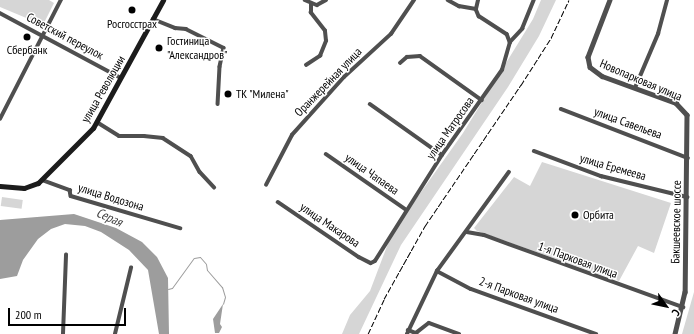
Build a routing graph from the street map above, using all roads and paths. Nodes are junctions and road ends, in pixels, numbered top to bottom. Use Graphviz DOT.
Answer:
graph roads {
  1 [pos="61,0"];
  2 [pos="163,0"];
  3 [pos="305,0"];
  4 [pos="326,0"];
  5 [pos="414,0"];
  6 [pos="448,0"];
  7 [pos="478,0"];
  8 [pos="534,0"];
  9 [pos="610,0"];
  10 [pos="667,0"];
  11 [pos="311,4"];
  12 [pos="476,9"];
  13 [pos="0,13"];
  14 [pos="153,19"];
  15 [pos="42,35"];
  16 [pos="510,42"];
  17 [pos="400,63"];
  18 [pos="306,65"];
  19 [pos="121,78"];
  20 [pos="635,88"];
  21 [pos="482,100"];
  22 [pos="218,104"];
  23 [pos="370,104"];
  24 [pos="561,109"];
  25 [pos="685,110"];
  26 [pos="0,120"];
  27 [pos="97,122"];
  28 [pos="534,151"];
  29 [pos="326,154"];
  30 [pos="442,155"];
  31 [pos="688,158"];
  32 [pos="509,172"];
  33 [pos="42,180"];
  34 [pos="266,185"];
  35 [pos="0,186"];
  36 [pos="214,187"];
  37 [pos="687,197"];
  38 [pos="278,202"];
  39 [pos="407,210"];
  40 [pos="180,228"];
  41 [pos="467,232"];
  42 [pos="66,255"];
  43 [pos="371,263"];
  44 [pos="131,268"];
  45 [pos="437,270"];
  46 [pos="683,307"];
  47 [pos="408,332"];
  48 [pos="63,334"];
  49 [pos="115,334"];
  50 [pos="459,334"];
  51 [pos="596,334"];
  52 [pos="675,334"];
  1 -- 15 [label="street"];
  2 -- 14 [label="main road, улица Революции"];
  3 -- 11 [label="street"];
  4 -- 11 [label="street"];
  5 -- 34 [label="street, Оранжерейная улица"];
  6 -- 12 [label="street"];
  7 -- 12 [label="street"];
  8 -- 16 [label="street, улица Матросова"];
  9 -- 20 [label="street, Новопарковая улица"];
  10 -- 20 [label="street"];
  11 -- 18 [label="street"];
  12 -- 16 [label="street"];
  13 -- 15 [label="street, Советский переулок"];
  14 -- 19 [label="main road, улица Революции"];
  14 -- 22 [label="street"];
  15 -- 19 [label="street, Советский переулок"];
  15 -- 26 [label="street"];
  16 -- 21 [label="street, улица Матросова"];
  17 -- 21 [label="street"];
  19 -- 27 [label="main road, улица Революции"];
  20 -- 25 [label="street, Новопарковая улица"];
  21 -- 30 [label="street, улица Матросова"];
  23 -- 30 [label="street"];
  24 -- 31 [label="street, улица Савельева"];
  25 -- 31 [label="street, Бакшеевское шоссе"];
  27 -- 33 [label="main road, улица Революции"];
  27 -- 36 [label="street"];
  28 -- 37 [label="street, улица Еремеева"];
  29 -- 39 [label="street, улица Чапаева"];
  30 -- 39 [label="street, улица Матросова"];
  31 -- 37 [label="street, Бакшеевское шоссе"];
  32 -- 41 [label="street"];
  33 -- 35 [label="main road, улица Революции"];
  33 -- 40 [label="street, улица Водозона"];
  37 -- 46 [label="street, Бакшеевское шоссе"];
  38 -- 43 [label="street, улица Макарова"];
  39 -- 43 [label="street, улица Матросова"];
  41 -- 45 [label="street"];
  41 -- 46 [label="street, 1-я Парковая улица"];
  42 -- 48 [label="street"];
  44 -- 49 [label="street"];
  45 -- 47 [label="street"];
  45 -- 51 [label="street, 2-я Парковая улица"];
  46 -- 52 [label="street, Бакшеевское шоссе"];
  47 -- 50 [label="street"];
}
